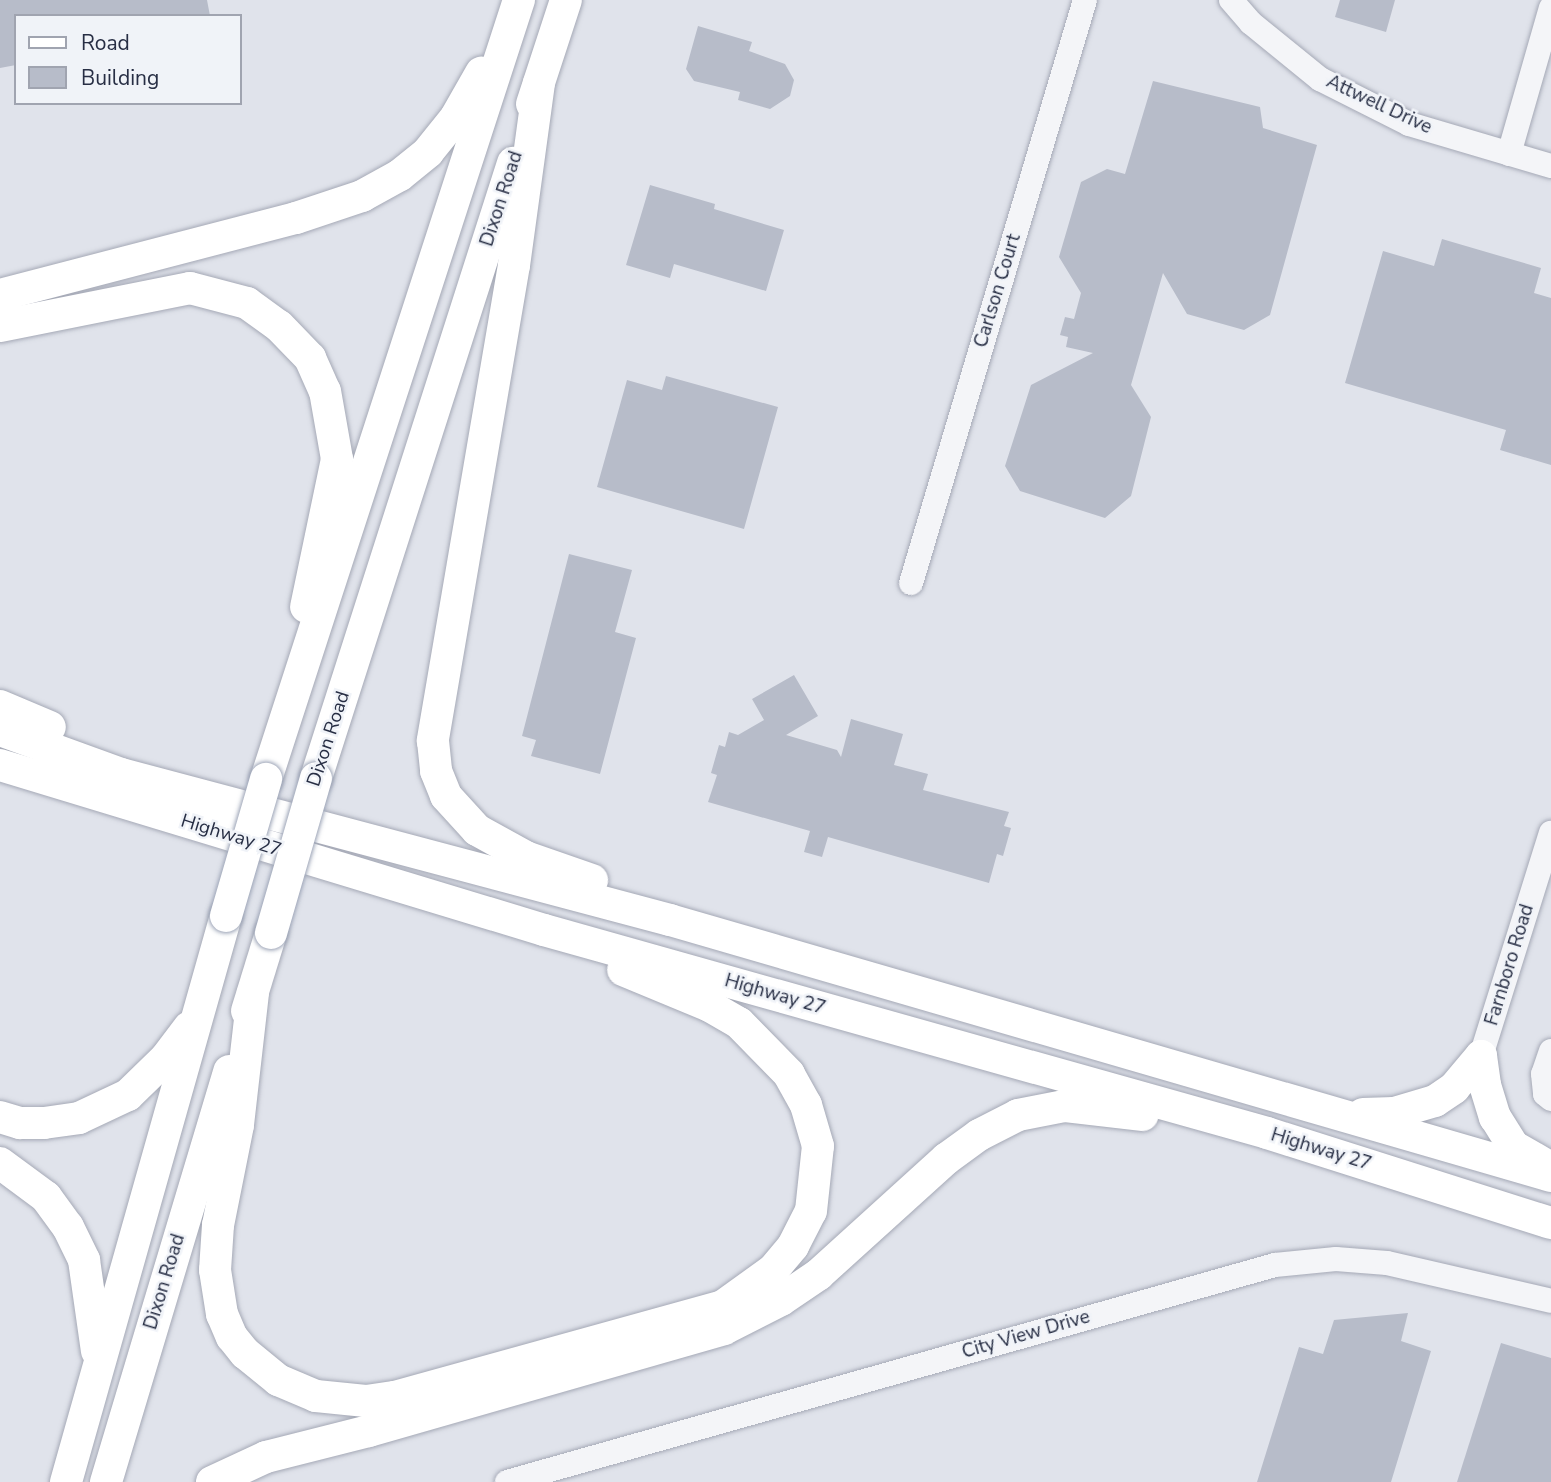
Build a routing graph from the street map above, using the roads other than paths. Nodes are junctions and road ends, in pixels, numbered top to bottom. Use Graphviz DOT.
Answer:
graph roads {
  1 [pos="519,0"];
  2 [pos="566,0"];
  3 [pos="1085,0"];
  4 [pos="1231,0"];
  5 [pos="1551,8"];
  6 [pos="539,83"];
  7 [pos="1509,154"];
  8 [pos="1551,166"];
  9 [pos="0,295"];
  10 [pos="0,326"];
  11 [pos="911,583"];
  12 [pos="293,695"];
  13 [pos="0,706"];
  14 [pos="0,730"];
  15 [pos="0,765"];
  16 [pos="121,774"];
  17 [pos="0,788"];
  18 [pos="89,794"];
  19 [pos="1551,833"];
  20 [pos="670,920"];
  21 [pos="544,930"];
  22 [pos="253,993"];
  23 [pos="199,1015"];
  24 [pos="1551,1051"];
  25 [pos="1481,1056"];
  26 [pos="1551,1099"];
  27 [pos="1344,1115"];
  28 [pos="0,1117"];
  29 [pos="1267,1133"];
  30 [pos="0,1163"];
  31 [pos="1551,1169"];
  32 [pos="1551,1176"];
  33 [pos="1551,1223"];
  34 [pos="1551,1301"];
  35 [pos="99,1365"];
  36 [pos="66,1482"];
  37 [pos="106,1482"];
  38 [pos="212,1482"];
  39 [pos="507,1482"];
  1 -- 9 [label="main road"];
  1 -- 12 [label="main road, Dixon Road"];
  2 -- 6 [label="main road, Dixon Road"];
  3 -- 11 [label="street, Carlson Court"];
  4 -- 7 [label="street, Attwell Drive"];
  5 -- 7 [label="street"];
  6 -- 20 [label="main road"];
  6 -- 22 [label="main road, Dixon Road, bridge"];
  7 -- 8 [label="street, Attwell Drive"];
  10 -- 12 [label="main road"];
  12 -- 23 [label="main road, Dixon Road, bridge"];
  13 -- 16 [label="main road"];
  14 -- 16 [label="main road, Highway 27"];
  15 -- 18 [label="main road, Highway 27"];
  16 -- 20 [label="main road, Highway 27"];
  17 -- 18 [label="main road"];
  18 -- 21 [label="main road, Highway 27"];
  19 -- 25 [label="street, Farnboro Road"];
  20 -- 27 [label="main road, Highway 27"];
  21 -- 22 [label="main road"];
  21 -- 29 [label="main road, Highway 27"];
  22 -- 37 [label="main road, Dixon Road"];
  23 -- 28 [label="main road"];
  23 -- 35 [label="main road, Dixon Road"];
  24 -- 26 [label="street"];
  25 -- 27 [label="main road"];
  25 -- 31 [label="main road"];
  27 -- 32 [label="main road, Highway 27"];
  29 -- 33 [label="main road, Highway 27"];
  29 -- 38 [label="main road"];
  30 -- 35 [label="main road"];
  34 -- 39 [label="street, City View Drive"];
  35 -- 36 [label="main road, Dixon Road"];
}
